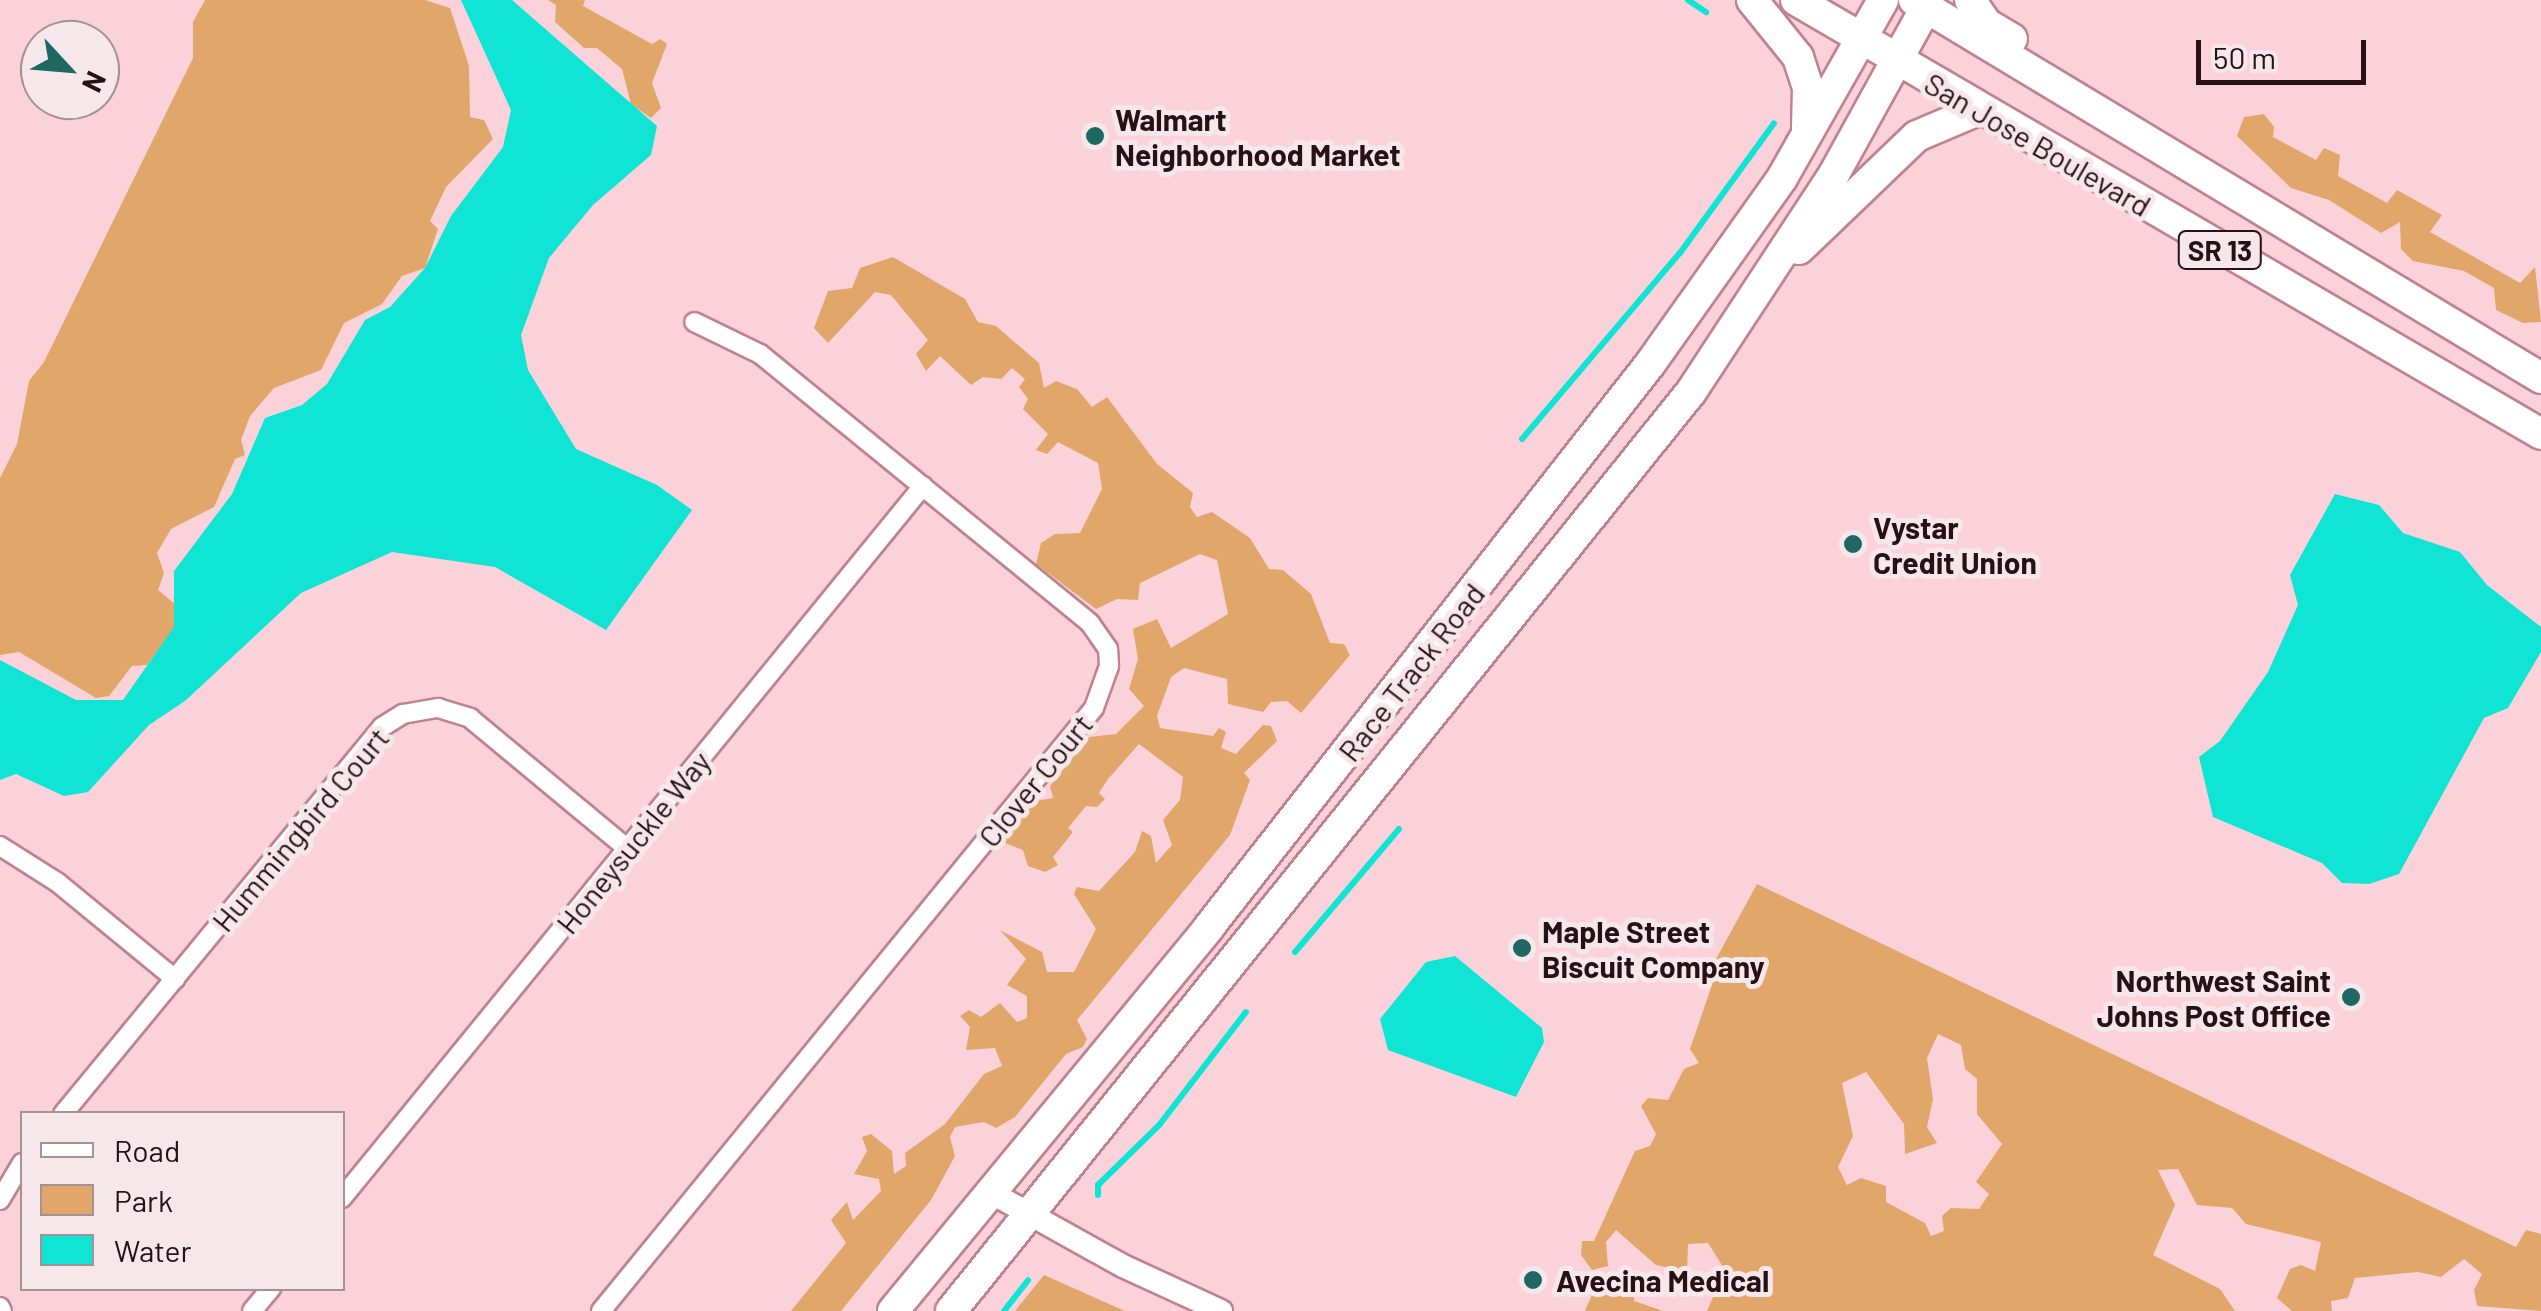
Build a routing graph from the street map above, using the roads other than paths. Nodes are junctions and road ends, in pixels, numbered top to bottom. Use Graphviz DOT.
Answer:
graph roads {
  1 [pos="1752,0"];
  2 [pos="1796,0"];
  3 [pos="1883,0"];
  4 [pos="1970,0"];
  5 [pos="1924,2"];
  6 [pos="1863,41"];
  7 [pos="1900,63"];
  8 [pos="1978,110"];
  9 [pos="1806,137"];
  10 [pos="2302,229"];
  11 [pos="1771,274"];
  12 [pos="694,322"];
  13 [pos="2541,378"];
  14 [pos="2466,392"];
  15 [pos="2541,412"];
  16 [pos="2541,434"];
  17 [pos="924,486"];
  18 [pos="1538,513"];
  19 [pos="1573,542"];
  20 [pos="1443,631"];
  21 [pos="1478,660"];
  22 [pos="0,846"];
  23 [pos="628,849"];
  24 [pos="174,979"];
  25 [pos="65,1111"];
  26 [pos="20,1166"];
  27 [pos="990,1192"];
  28 [pos="345,1194"];
  29 [pos="0,1200"];
  30 [pos="1029,1216"];
  31 [pos="269,1291"];
  32 [pos="252,1311"];
  33 [pos="601,1311"];
  34 [pos="893,1311"];
  35 [pos="952,1311"];
  36 [pos="1221,1311"];
  1 -- 9 [label="main road"];
  2 -- 6 [label="main road, SR 13"];
  3 -- 6 [label="main road, Race Track Road"];
  4 -- 10 [label="main road"];
  5 -- 7 [label="main road, Race Track Road"];
  5 -- 10 [label="main road, San Jose Boulevard / SR 13"];
  6 -- 7 [label="main road, SR 13"];
  6 -- 9 [label="main road, Race Track Road"];
  7 -- 8 [label="main road, San Jose Boulevard / SR 13"];
  7 -- 11 [label="main road, Race Track Road"];
  8 -- 11 [label="main road"];
  8 -- 14 [label="main road, San Jose Boulevard / SR 13"];
  9 -- 18 [label="main road, Race Track Road"];
  10 -- 13 [label="main road, San Jose Boulevard / SR 13"];
  11 -- 19 [label="main road, Race Track Road"];
  12 -- 17 [label="street, Clover Court"];
  14 -- 15 [label="main road"];
  14 -- 16 [label="main road, San Jose Boulevard / SR 13"];
  17 -- 23 [label="street, Honeysuckle Way"];
  17 -- 33 [label="street, Clover Court"];
  18 -- 19 [label="main road"];
  18 -- 20 [label="main road, Race Track Road"];
  19 -- 21 [label="main road, Race Track Road"];
  20 -- 21 [label="main road"];
  20 -- 27 [label="main road, Race Track Road"];
  21 -- 30 [label="main road, Race Track Road"];
  22 -- 24 [label="street"];
  23 -- 24 [label="street, Hummingbird Court"];
  23 -- 28 [label="street, Honeysuckle Way"];
  24 -- 25 [label="street, Hummingbird Court"];
  26 -- 29 [label="street"];
  27 -- 30 [label="street"];
  27 -- 34 [label="main road, Race Track Road"];
  30 -- 35 [label="main road, Race Track Road"];
  30 -- 36 [label="street"];
  31 -- 32 [label="street"];
}
